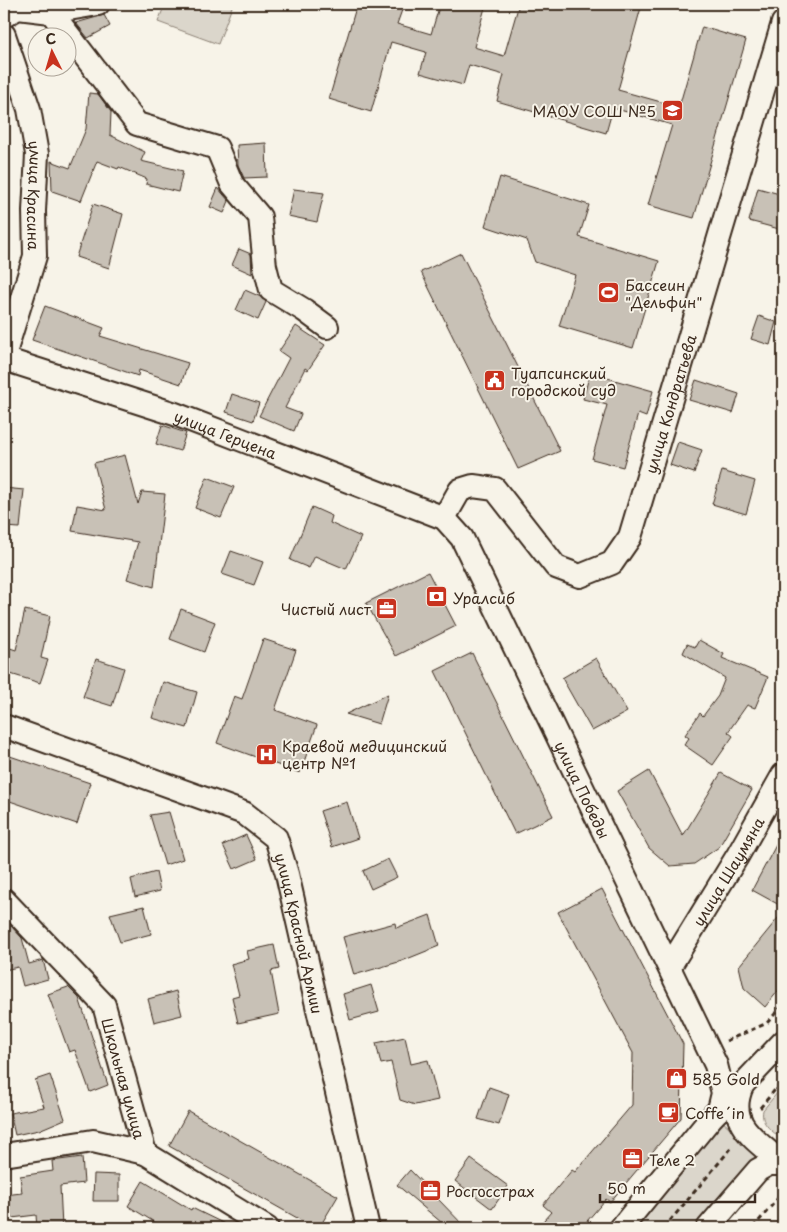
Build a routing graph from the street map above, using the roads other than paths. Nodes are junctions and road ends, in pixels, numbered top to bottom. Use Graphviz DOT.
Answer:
graph roads {
  1 [pos="98,4"];
  2 [pos="51,12"];
  3 [pos="4,16"];
  4 [pos="783,23"];
  5 [pos="4,35"];
  6 [pos="327,328"];
  7 [pos="4,358"];
  8 [pos="444,518"];
  9 [pos="4,726"];
  10 [pos="783,775"];
  11 [pos="4,900"];
  12 [pos="670,966"];
  13 [pos="783,1042"];
  14 [pos="730,1087"];
  15 [pos="145,1153"];
  16 [pos="4,1155"];
  17 [pos="783,1164"];
  18 [pos="267,1228"];
  19 [pos="368,1228"];
  20 [pos="621,1228"];
  21 [pos="708,1228"];
  1 -- 2 [label="street"];
  2 -- 3 [label="street"];
  2 -- 6 [label="street"];
  4 -- 8 [label="street, улица Кондратьева"];
  5 -- 7 [label="street, улица Красина"];
  7 -- 8 [label="street, улица Герцена"];
  8 -- 12 [label="street, улица Победы"];
  9 -- 19 [label="street, улица Красной Армии"];
  10 -- 12 [label="street, улица Шаумяна"];
  11 -- 15 [label="street, Школьная улица"];
  12 -- 14 [label="street, улица Победы"];
  13 -- 14 [label="street"];
  14 -- 17 [label="street"];
  14 -- 20 [label="street"];
  15 -- 16 [label="street"];
  15 -- 18 [label="street, Школьная улица"];
  17 -- 21 [label="street"];
}
